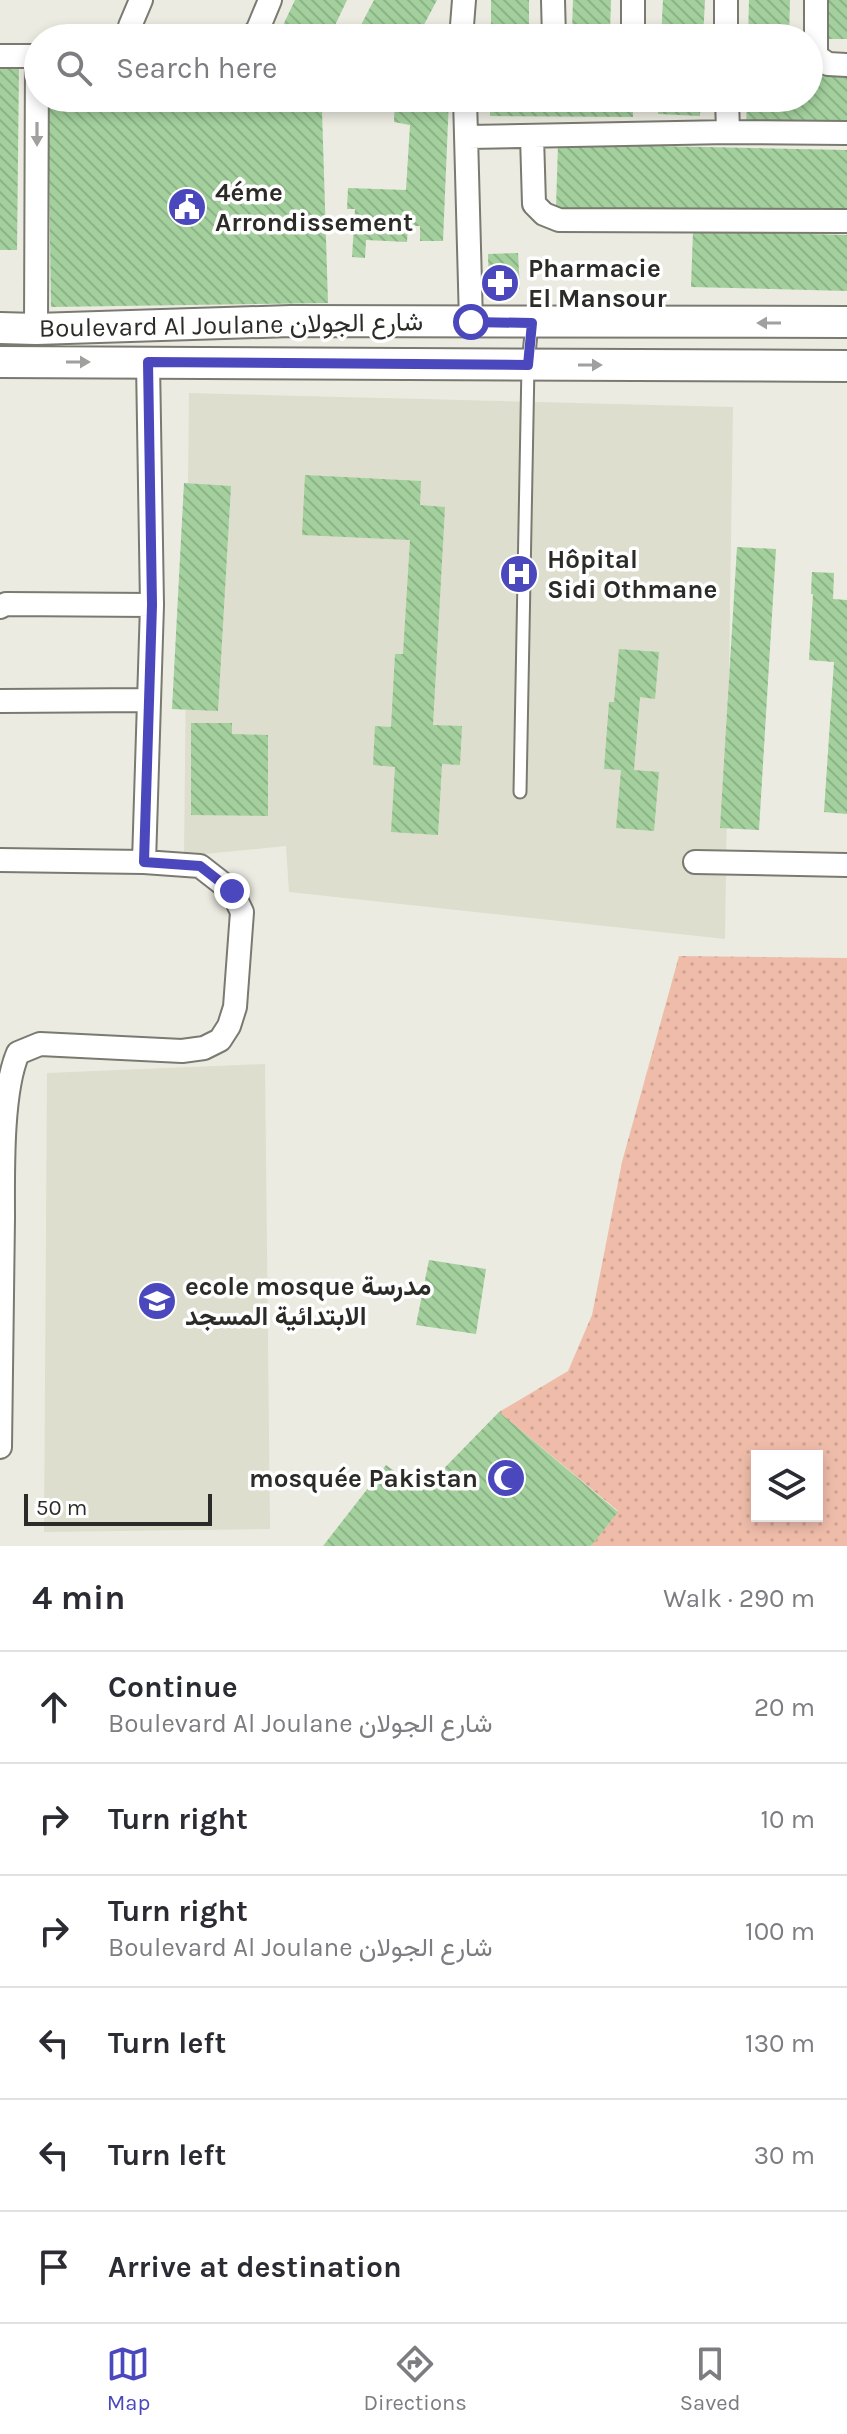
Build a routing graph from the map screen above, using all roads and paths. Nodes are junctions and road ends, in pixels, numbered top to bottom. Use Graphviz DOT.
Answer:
graph roads {
  1 [pos="141,0"];
  2 [pos="270,0"];
  3 [pos="464,0"];
  4 [pos="553,0"];
  5 [pos="633,0"];
  6 [pos="726,0"];
  7 [pos="816,0"];
  8 [pos="131,24"];
  9 [pos="259,24"];
  10 [pos="462,24"];
  11 [pos="554,24"];
  12 [pos="633,24"];
  13 [pos="726,24"];
  14 [pos="816,24"];
  15 [pos="0,56"];
  16 [pos="24,56"];
  17 [pos="823,61"];
  18 [pos="847,65"];
  19 [pos="38,112"];
  20 [pos="466,112"];
  21 [pos="727,112"];
  22 [pos="728,132"];
  23 [pos="847,133"];
  24 [pos="532,136"];
  25 [pos="468,137"];
  26 [pos="847,221"];
  27 [pos="471,322"];
  28 [pos="847,322"];
  29 [pos="532,323"];
  30 [pos="0,328"];
  31 [pos="36,329"];
  32 [pos="0,362"];
  33 [pos="148,362"];
  34 [pos="528,365"];
  35 [pos="847,366"];
  36 [pos="152,605"];
  37 [pos="0,607"];
  38 [pos="149,700"];
  39 [pos="0,701"];
  40 [pos="520,792"];
  41 [pos="0,860"];
  42 [pos="144,862"];
  43 [pos="695,862"];
  44 [pos="847,865"];
  45 [pos="2,1159"];
  46 [pos="0,1447"];
  1 -- 8 [label="street"];
  2 -- 9 [label="street"];
  3 -- 10 [label="street"];
  4 -- 11 [label="street"];
  5 -- 12 [label="street"];
  6 -- 13 [label="street"];
  7 -- 14 [label="street"];
  15 -- 16 [label="street"];
  17 -- 18 [label="street"];
  19 -- 31 [label="street, one-way"];
  20 -- 25 [label="street"];
  21 -- 22 [label="street"];
  22 -- 23 [label="street"];
  22 -- 24 [label="street"];
  24 -- 25 [label="street"];
  24 -- 26 [label="street"];
  25 -- 27 [label="street"];
  27 -- 29 [label="main road, Boulevard Al Joulane شارع الجولان"];
  27 -- 31 [label="main road, Boulevard Al Joulane شارع الجولان"];
  28 -- 29 [label="main road, Boulevard Al Joulane شارع الجولان, one-way"];
  29 -- 34 [label="lane"];
  30 -- 31 [label="main road, Boulevard Al Joulane شارع الجولان"];
  32 -- 33 [label="main road, Boulevard Al Joulane شارع الجولان, one-way"];
  33 -- 34 [label="main road, Boulevard Al Joulane شارع الجولان"];
  33 -- 36 [label="street"];
  34 -- 35 [label="main road, Boulevard Al Joulane شارع الجولان, one-way"];
  34 -- 40 [label="lane"];
  36 -- 37 [label="street"];
  36 -- 38 [label="street"];
  38 -- 39 [label="street"];
  38 -- 42 [label="street"];
  41 -- 42 [label="street"];
  42 -- 45 [label="street"];
  43 -- 44 [label="street"];
  45 -- 46 [label="street"];
}
